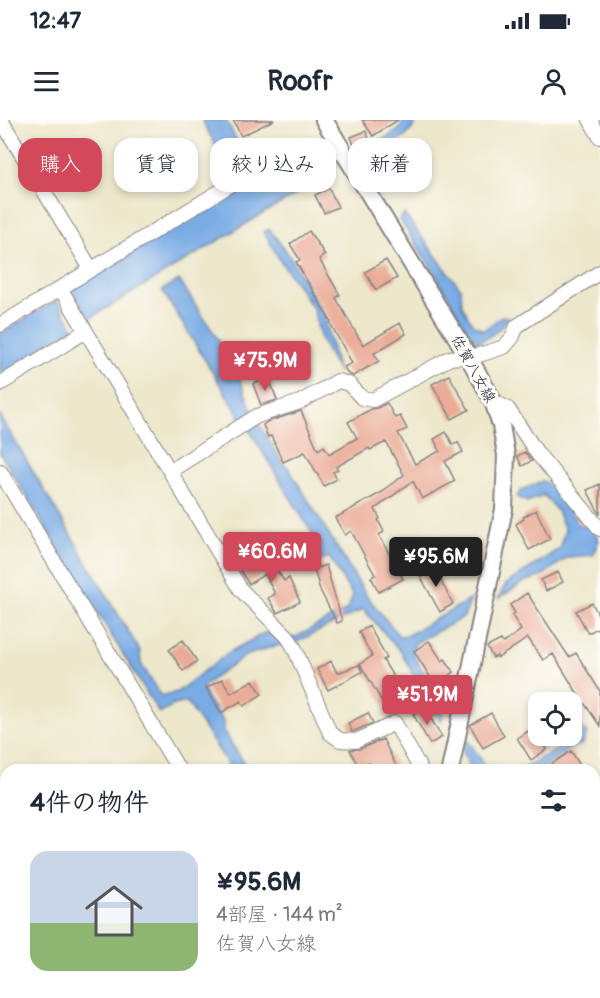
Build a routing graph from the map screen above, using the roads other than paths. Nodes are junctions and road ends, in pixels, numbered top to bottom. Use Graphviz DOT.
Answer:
graph roads {
  1 [pos="1,120"];
  2 [pos="590,120"];
  3 [pos="326,121"];
  4 [pos="600,137"];
  5 [pos="342,150"];
  6 [pos="91,269"];
  7 [pos="600,272"];
  8 [pos="60,288"];
  9 [pos="0,325"];
  10 [pos="86,331"];
  11 [pos="468,356"];
  12 [pos="0,384"];
  13 [pos="493,401"];
  14 [pos="0,471"];
  15 [pos="170,471"];
  16 [pos="599,528"];
  17 [pos="175,764"];
  18 [pos="418,764"];
  19 [pos="451,764"];
  1 -- 6 [label="street"];
  2 -- 4 [label="street"];
  3 -- 5 [label="main road"];
  5 -- 6 [label="street"];
  5 -- 11 [label="main road, 佐賀八女線"];
  6 -- 8 [label="street"];
  7 -- 11 [label="street"];
  8 -- 9 [label="street"];
  8 -- 10 [label="street"];
  10 -- 12 [label="street"];
  10 -- 15 [label="street"];
  11 -- 13 [label="main road, 佐賀八女線"];
  11 -- 15 [label="street"];
  13 -- 16 [label="street"];
  13 -- 19 [label="main road, 佐賀八女線"];
  14 -- 17 [label="street"];
  15 -- 18 [label="street"];
}
